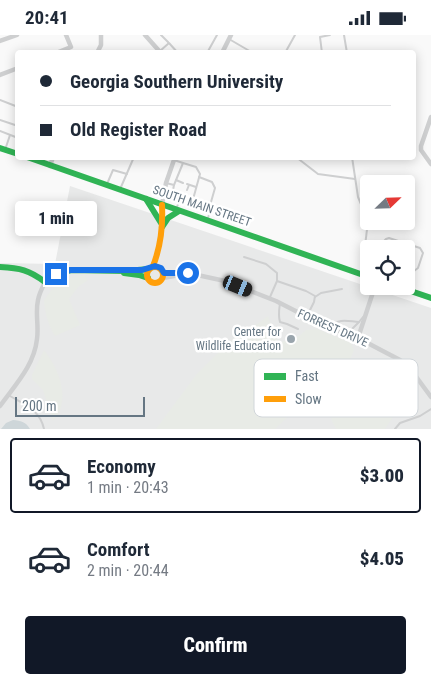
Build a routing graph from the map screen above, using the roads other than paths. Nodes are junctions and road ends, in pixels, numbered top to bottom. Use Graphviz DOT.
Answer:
graph roads {
  1 [pos="17,35"];
  2 [pos="66,35"];
  3 [pos="101,35"];
  4 [pos="145,35"];
  5 [pos="162,35"];
  6 [pos="217,35"];
  7 [pos="295,35"];
  8 [pos="330,35"];
  9 [pos="344,35"];
  10 [pos="230,37"];
  11 [pos="0,41"];
  12 [pos="169,43"];
  13 [pos="63,50"];
  14 [pos="98,50"];
  15 [pos="159,50"];
  16 [pos="163,50"];
  17 [pos="175,50"];
  18 [pos="209,50"];
  19 [pos="224,50"];
  20 [pos="249,50"];
  21 [pos="287,50"];
  22 [pos="322,50"];
  23 [pos="346,50"];
  24 [pos="15,69"];
  25 [pos="0,75"];
  26 [pos="0,100"];
  27 [pos="15,106"];
  28 [pos="431,117"];
  29 [pos="0,120"];
  30 [pos="15,125"];
  31 [pos="0,131"];
  32 [pos="10,135"];
  33 [pos="15,136"];
  34 [pos="3,149"];
  35 [pos="15,153"];
  36 [pos="35,160"];
  37 [pos="52,160"];
  38 [pos="133,160"];
  39 [pos="175,160"];
  40 [pos="177,160"];
  41 [pos="300,160"];
  42 [pos="352,160"];
  43 [pos="183,163"];
  44 [pos="431,164"];
  45 [pos="50,166"];
  46 [pos="127,174"];
  47 [pos="199,177"];
  48 [pos="355,179"];
  49 [pos="176,181"];
  50 [pos="166,183"];
  51 [pos="183,183"];
  52 [pos="107,185"];
  53 [pos="174,185"];
  54 [pos="196,188"];
  55 [pos="120,190"];
  56 [pos="187,191"];
  57 [pos="181,193"];
  58 [pos="186,195"];
  59 [pos="146,199"];
  60 [pos="180,199"];
  61 [pos="184,201"];
  62 [pos="192,203"];
  63 [pos="162,205"];
  64 [pos="209,209"];
  65 [pos="178,210"];
  66 [pos="207,220"];
  67 [pos="162,226"];
  68 [pos="366,240"];
  69 [pos="415,247"];
  70 [pos="159,249"];
  71 [pos="244,257"];
  72 [pos="0,267"];
  73 [pos="151,268"];
  74 [pos="415,270"];
  75 [pos="113,271"];
  76 [pos="163,274"];
  77 [pos="360,274"];
  78 [pos="148,279"];
  79 [pos="277,281"];
  80 [pos="46,282"];
  81 [pos="342,289"];
  82 [pos="415,293"];
  83 [pos="372,295"];
  84 [pos="315,297"];
  85 [pos="269,298"];
  86 [pos="431,298"];
  87 [pos="278,302"];
  88 [pos="365,316"];
  89 [pos="307,317"];
  90 [pos="359,321"];
  91 [pos="330,327"];
  92 [pos="298,329"];
  93 [pos="344,333"];
  94 [pos="358,339"];
  95 [pos="400,359"];
  96 [pos="418,378"];
  97 [pos="8,395"];
  98 [pos="431,397"];
  99 [pos="0,406"];
  100 [pos="431,409"];
  101 [pos="44,429"];
  102 [pos="396,429"];
  1 -- 11 [label="street"];
  2 -- 13 [label="street"];
  3 -- 14 [label="street"];
  4 -- 15 [label="street"];
  5 -- 12 [label="lane"];
  6 -- 18 [label="lane"];
  7 -- 21 [label="lane"];
  8 -- 22 [label="lane"];
  9 -- 23 [label="lane"];
  10 -- 19 [label="street"];
  10 -- 20 [label="lane"];
  12 -- 16 [label="lane"];
  12 -- 17 [label="lane"];
  24 -- 25 [label="street"];
  26 -- 27 [label="lane"];
  28 -- 44 [label="street"];
  29 -- 30 [label="lane"];
  31 -- 32 [label="lane"];
  32 -- 33 [label="lane"];
  32 -- 34 [label="lane"];
  34 -- 35 [label="main road"];
  36 -- 45 [label="main road, SOUTH MAIN STREET"];
  37 -- 45 [label="street"];
  38 -- 46 [label="lane"];
  39 -- 50 [label="street"];
  40 -- 43 [label="lane"];
  41 -- 48 [label="lane"];
  42 -- 48 [label="lane"];
  43 -- 47 [label="lane"];
  43 -- 49 [label="lane"];
  45 -- 52 [label="main road, SOUTH MAIN STREET"];
  46 -- 52 [label="lane"];
  46 -- 55 [label="lane"];
  47 -- 54 [label="lane"];
  47 -- 64 [label="lane"];
  48 -- 68 [label="lane"];
  49 -- 51 [label="lane"];
  49 -- 53 [label="lane"];
  50 -- 53 [label="lane"];
  50 -- 63 [label="street"];
  52 -- 55 [label="main road, SOUTH MAIN STREET"];
  53 -- 60 [label="lane"];
  54 -- 56 [label="lane"];
  54 -- 62 [label="lane"];
  55 -- 59 [label="main road, SOUTH MAIN STREET"];
  57 -- 60 [label="lane"];
  58 -- 61 [label="lane"];
  59 -- 63 [label="main road, SOUTH MAIN STREET"];
  59 -- 67 [label="main road"];
  60 -- 61 [label="lane"];
  60 -- 65 [label="lane"];
  61 -- 62 [label="lane"];
  62 -- 64 [label="lane"];
  63 -- 65 [label="main road, SOUTH MAIN STREET"];
  63 -- 67 [label="main road"];
  64 -- 66 [label="lane"];
  65 -- 66 [label="main road, SOUTH MAIN STREET"];
  65 -- 67 [label="main road"];
  66 -- 77 [label="main road, SOUTH MAIN STREET"];
  67 -- 70 [label="main road"];
  69 -- 74 [label="lane"];
  70 -- 73 [label="main road"];
  70 -- 76 [label="main road"];
  71 -- 79 [label="lane"];
  72 -- 80 [label="main road"];
  73 -- 75 [label="main road"];
  73 -- 76 [label="main road"];
  73 -- 78 [label="main road"];
  75 -- 78 [label="main road"];
  75 -- 80 [label="main road"];
  76 -- 78 [label="main road"];
  76 -- 85 [label="street, FORREST DRIVE"];
  79 -- 84 [label="lane"];
  79 -- 85 [label="lane"];
  80 -- 97 [label="street"];
  81 -- 84 [label="lane"];
  82 -- 86 [label="main road"];
  83 -- 88 [label="street"];
  84 -- 89 [label="lane"];
  85 -- 87 [label="street, FORREST DRIVE"];
  87 -- 89 [label="street, FORREST DRIVE"];
  87 -- 92 [label="lane"];
  88 -- 90 [label="lane"];
  88 -- 94 [label="street"];
  89 -- 91 [label="street, FORREST DRIVE"];
  90 -- 91 [label="lane"];
  90 -- 93 [label="lane"];
  91 -- 93 [label="street, FORREST DRIVE"];
  93 -- 94 [label="street, FORREST DRIVE"];
  94 -- 95 [label="street, FORREST DRIVE"];
  96 -- 98 [label="street, FORREST DRIVE"];
  97 -- 99 [label="street"];
  97 -- 101 [label="lane"];
  100 -- 102 [label="lane"];
}
